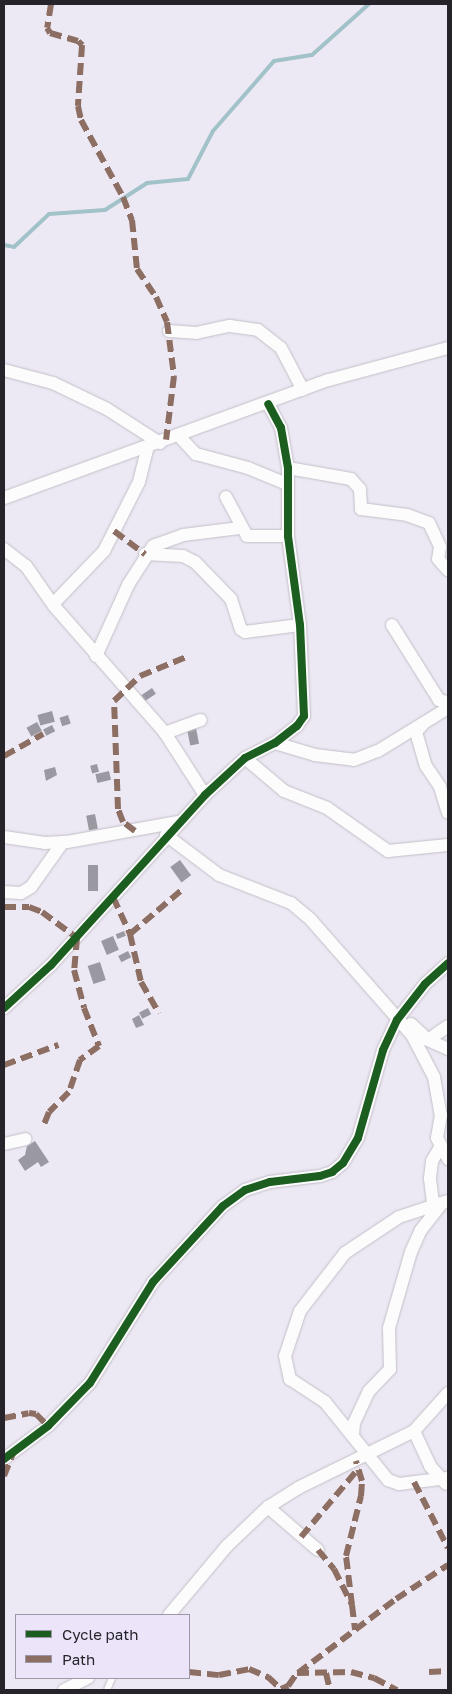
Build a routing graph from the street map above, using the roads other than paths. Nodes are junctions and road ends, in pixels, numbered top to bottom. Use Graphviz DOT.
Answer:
graph roads {
  1 [pos="169,331"];
  2 [pos="448,348"];
  3 [pos="4,370"];
  4 [pos="304,390"];
  5 [pos="268,404"];
  6 [pos="179,436"];
  7 [pos="154,445"];
  8 [pos="288,468"];
  9 [pos="286,484"];
  10 [pos="226,497"];
  11 [pos="4,498"];
  12 [pos="240,528"];
  13 [pos="288,536"];
  14 [pos="4,549"];
  15 [pos="145,554"];
  16 [pos="448,570"];
  17 [pos="52,604"];
  18 [pos="300,625"];
  19 [pos="392,625"];
  20 [pos="96,656"];
  21 [pos="448,702"];
  22 [pos="448,708"];
  23 [pos="200,720"];
  24 [pos="423,724"];
  25 [pos="165,733"];
  26 [pos="275,743"];
  27 [pos="245,758"];
  28 [pos="205,795"];
  29 [pos="448,813"];
  30 [pos="178,822"];
  31 [pos="166,835"];
  32 [pos="4,837"];
  33 [pos="63,842"];
  34 [pos="448,846"];
  35 [pos="4,892"];
  36 [pos="448,963"];
  37 [pos="6,1003"];
  38 [pos="399,1017"];
  39 [pos="448,1026"];
  40 [pos="428,1040"];
  41 [pos="448,1049"];
  42 [pos="443,1097"];
  43 [pos="25,1139"];
  44 [pos="4,1144"];
  45 [pos="440,1147"];
  46 [pos="448,1159"];
  47 [pos="444,1203"];
  48 [pos="448,1393"];
  49 [pos="414,1431"];
  50 [pos="353,1436"];
  51 [pos="366,1454"];
  52 [pos="4,1459"];
  53 [pos="446,1482"];
  54 [pos="268,1507"];
  55 [pos="318,1550"];
  56 [pos="170,1614"];
  57 [pos="86,1679"];
  58 [pos="64,1690"];
  1 -- 4 [label="street"];
  2 -- 4 [label="street"];
  3 -- 7 [label="street"];
  4 -- 5 [label="street"];
  5 -- 6 [label="street"];
  5 -- 8 [label="street"];
  6 -- 7 [label="street"];
  6 -- 9 [label="street"];
  7 -- 11 [label="street"];
  7 -- 17 [label="street"];
  8 -- 9 [label="street"];
  8 -- 16 [label="street"];
  9 -- 13 [label="street"];
  10 -- 12 [label="street"];
  12 -- 13 [label="street"];
  12 -- 15 [label="street"];
  13 -- 18 [label="street"];
  14 -- 17 [label="street"];
  15 -- 18 [label="street"];
  15 -- 20 [label="street"];
  17 -- 20 [label="street"];
  18 -- 26 [label="street"];
  19 -- 21 [label="street"];
  20 -- 25 [label="street"];
  22 -- 24 [label="street"];
  23 -- 25 [label="street"];
  24 -- 26 [label="street"];
  24 -- 29 [label="street"];
  25 -- 28 [label="street"];
  26 -- 27 [label="street"];
  27 -- 28 [label="street"];
  27 -- 34 [label="street"];
  28 -- 30 [label="street"];
  30 -- 31 [label="street"];
  30 -- 33 [label="street"];
  31 -- 37 [label="street"];
  31 -- 38 [label="street"];
  32 -- 33 [label="street"];
  33 -- 35 [label="street"];
  36 -- 38 [label="street"];
  38 -- 40 [label="street"];
  38 -- 42 [label="street"];
  38 -- 52 [label="street"];
  39 -- 40 [label="street"];
  40 -- 41 [label="street"];
  42 -- 45 [label="street"];
  43 -- 44 [label="street"];
  45 -- 46 [label="street"];
  45 -- 47 [label="street"];
  47 -- 50 [label="street"];
  47 -- 50 [label="street"];
  48 -- 49 [label="street"];
  49 -- 51 [label="street"];
  49 -- 53 [label="street"];
  50 -- 51 [label="street"];
  51 -- 53 [label="street"];
  51 -- 54 [label="street"];
  54 -- 55 [label="street"];
  54 -- 56 [label="street"];
  57 -- 58 [label="street"];
}
